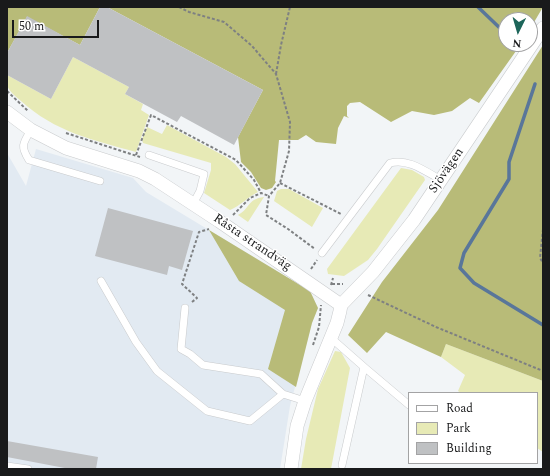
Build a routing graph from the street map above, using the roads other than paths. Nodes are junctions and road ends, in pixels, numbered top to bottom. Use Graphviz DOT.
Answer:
graph roads {
  1 [pos="543,28"];
  2 [pos="7,112"];
  3 [pos="31,130"];
  4 [pos="148,155"];
  5 [pos="440,180"];
  6 [pos="100,181"];
  7 [pos="194,204"];
  8 [pos="322,253"];
  9 [pos="101,281"];
  10 [pos="341,305"];
  11 [pos="185,308"];
  12 [pos="331,338"];
  13 [pos="364,366"];
  14 [pos="284,394"];
  15 [pos="305,401"];
  16 [pos="408,404"];
  17 [pos="342,465"];
  18 [pos="7,466"];
  19 [pos="28,469"];
  20 [pos="291,469"];
  1 -- 5 [label="street, Sjövägen"];
  2 -- 3 [label="street, Råsta strandväg"];
  3 -- 6 [label="lane"];
  3 -- 7 [label="street, Råsta strandväg"];
  4 -- 7 [label="lane"];
  5 -- 8 [label="lane"];
  5 -- 10 [label="street, Sjövägen"];
  7 -- 10 [label="street, Råsta strandväg"];
  9 -- 14 [label="lane"];
  10 -- 12 [label="street"];
  11 -- 14 [label="lane"];
  12 -- 13 [label="lane"];
  12 -- 15 [label="street"];
  13 -- 16 [label="lane"];
  13 -- 17 [label="lane"];
  14 -- 15 [label="lane"];
  15 -- 20 [label="street"];
  18 -- 19 [label="lane"];
}
